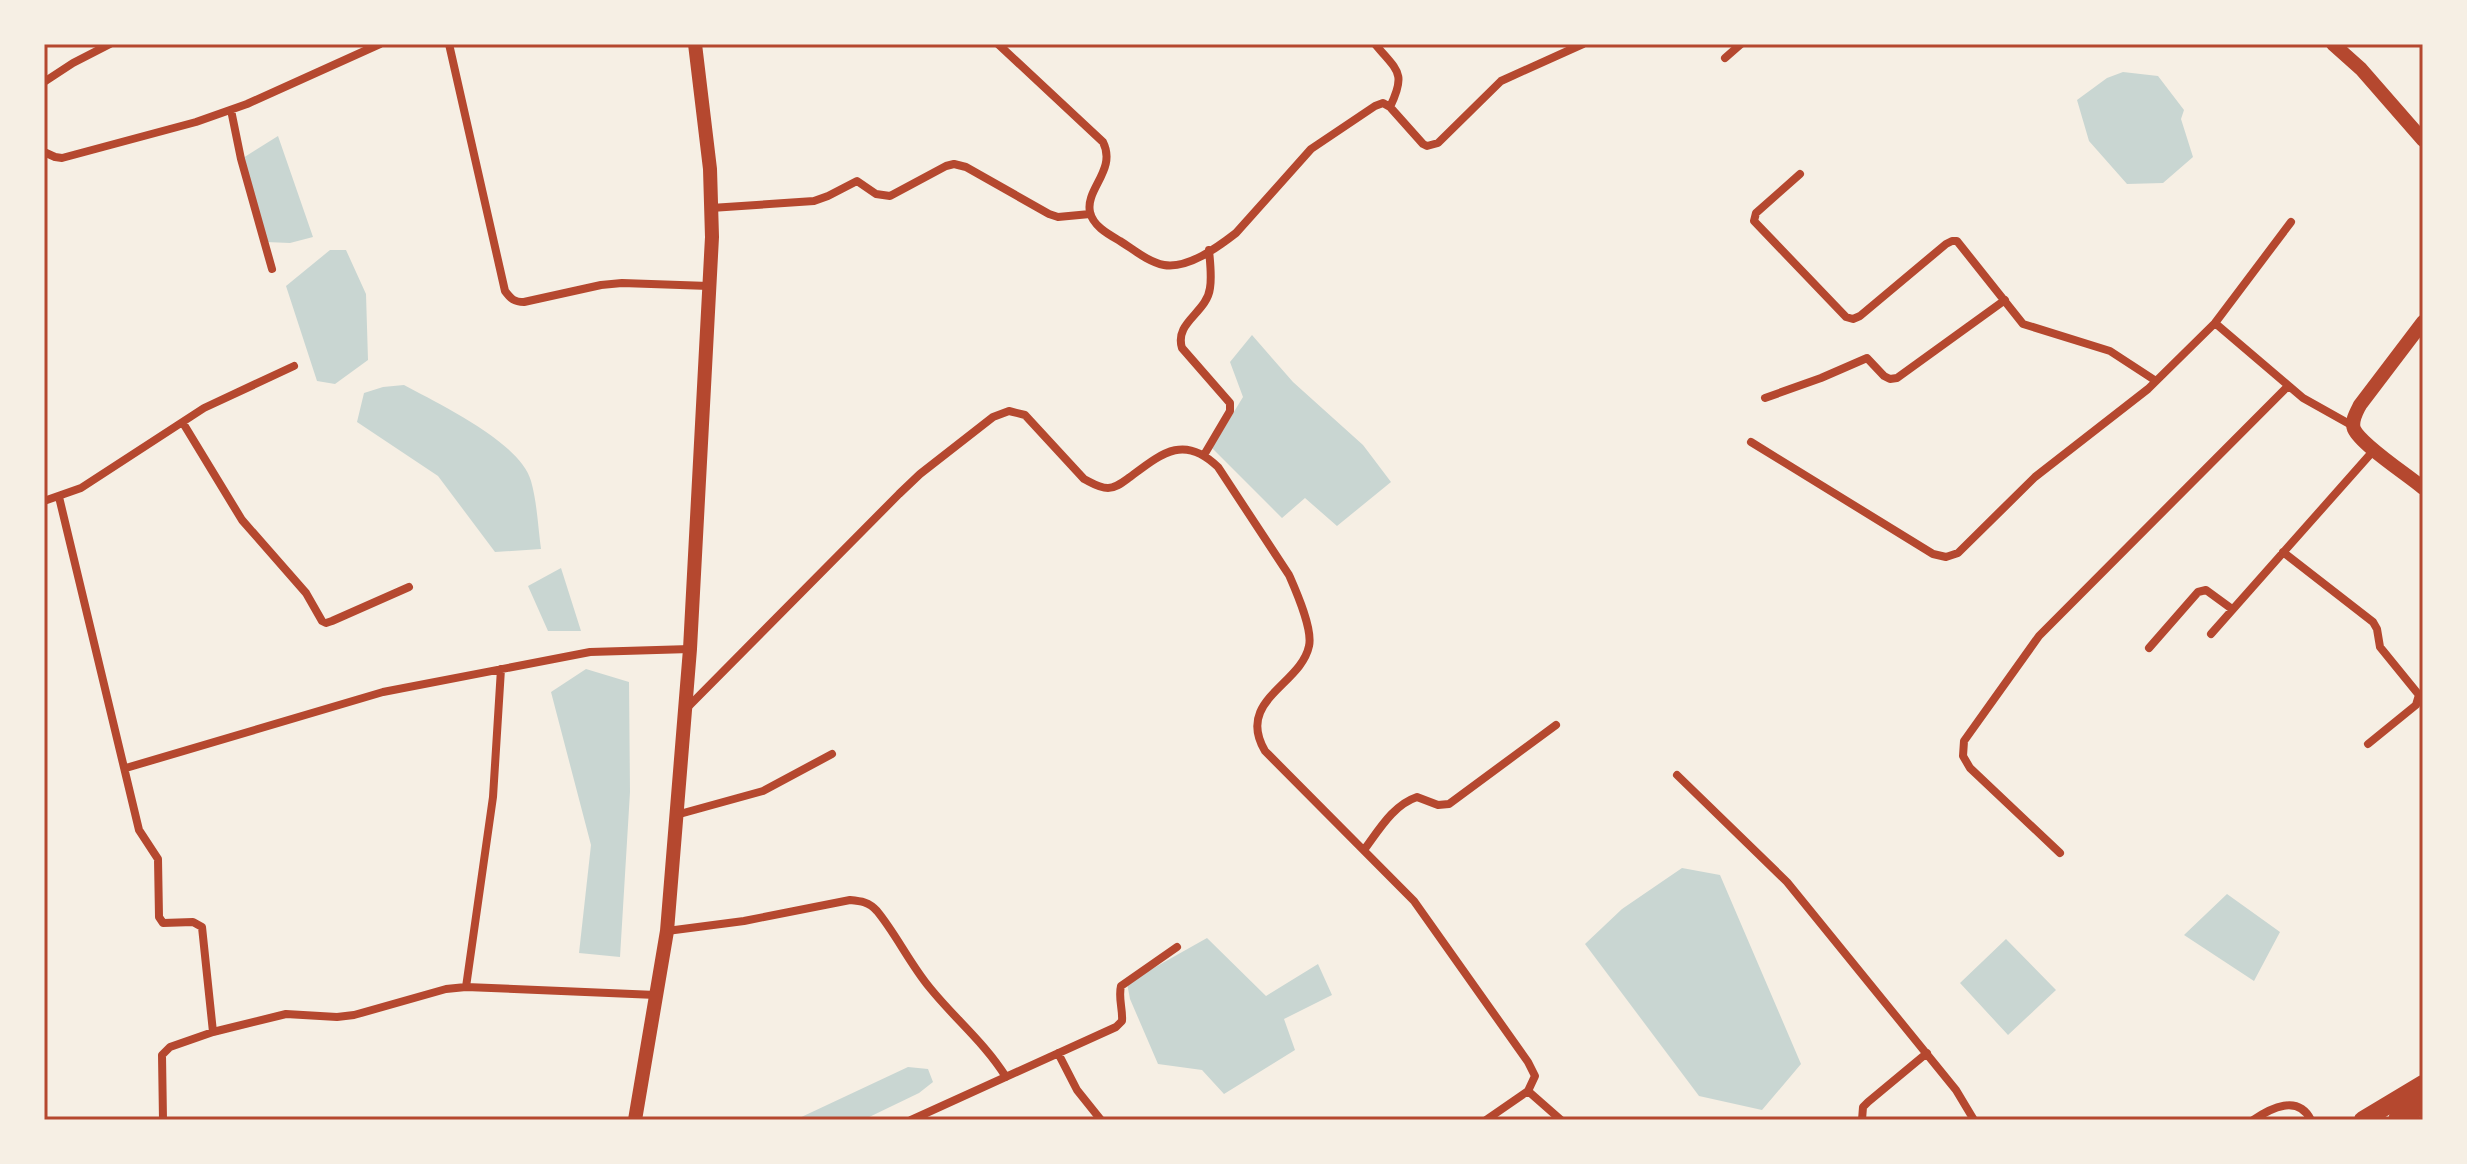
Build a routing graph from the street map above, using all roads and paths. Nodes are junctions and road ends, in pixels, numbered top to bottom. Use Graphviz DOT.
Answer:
graph roads {
  1 [pos="110,44"];
  2 [pos="380,44"];
  3 [pos="449,44"];
  4 [pos="695,44"];
  5 [pos="998,44"];
  6 [pos="1375,44"];
  7 [pos="1583,44"];
  8 [pos="1741,44"];
  9 [pos="2333,44"];
  10 [pos="1725,58"];
  11 [pos="44,82"];
  12 [pos="1390,107"];
  13 [pos="231,110"];
  14 [pos="2423,140"];
  15 [pos="44,152"];
  16 [pos="1800,174"];
  17 [pos="711,208"];
  18 [pos="1090,214"];
  19 [pos="2291,222"];
  20 [pos="1209,250"];
  21 [pos="272,269"];
  22 [pos="709,286"];
  23 [pos="2005,300"];
  24 [pos="2423,322"];
  25 [pos="2215,323"];
  26 [pos="294,366"];
  27 [pos="2156,381"];
  28 [pos="2288,386"];
  29 [pos="1765,398"];
  30 [pos="183,423"];
  31 [pos="2353,426"];
  32 [pos="1751,442"];
  33 [pos="2374,450"];
  34 [pos="1204,455"];
  35 [pos="2423,488"];
  36 [pos="59,497"];
  37 [pos="44,501"];
  38 [pos="2283,552"];
  39 [pos="409,587"];
  40 [pos="2232,609"];
  41 [pos="2211,634"];
  42 [pos="2149,648"];
  43 [pos="690,649"];
  44 [pos="501,669"];
  45 [pos="685,711"];
  46 [pos="1556,725"];
  47 [pos="2368,744"];
  48 [pos="832,754"];
  49 [pos="126,768"];
  50 [pos="1677,775"];
  51 [pos="676,815"];
  52 [pos="1364,850"];
  53 [pos="2060,853"];
  54 [pos="667,931"];
  55 [pos="1177,947"];
  56 [pos="466,987"];
  57 [pos="656,995"];
  58 [pos="213,1032"];
  59 [pos="1058,1053"];
  60 [pos="1927,1053"];
  61 [pos="1006,1077"];
  62 [pos="2423,1084"];
  63 [pos="1528,1091"];
  64 [pos="2421,1110"];
  65 [pos="163,1120"];
  66 [pos="635,1120"];
  67 [pos="911,1120"];
  68 [pos="1101,1120"];
  69 [pos="1486,1120"];
  70 [pos="1561,1120"];
  71 [pos="1862,1120"];
  72 [pos="1974,1120"];
  73 [pos="2253,1120"];
  74 [pos="2311,1120"];
  75 [pos="2363,1120"];
  76 [pos="2397,1120"];
  1 -- 11 [label="street"];
  2 -- 13 [label="street"];
  3 -- 22 [label="street"];
  4 -- 17 [label="main road"];
  5 -- 18 [label="street"];
  6 -- 12 [label="street"];
  7 -- 12 [label="street"];
  8 -- 10 [label="street"];
  9 -- 14 [label="main road"];
  12 -- 20 [label="street"];
  13 -- 15 [label="street"];
  13 -- 21 [label="street"];
  16 -- 23 [label="street"];
  17 -- 18 [label="street"];
  17 -- 22 [label="main road"];
  18 -- 20 [label="street"];
  19 -- 25 [label="street"];
  20 -- 34 [label="street"];
  22 -- 43 [label="main road"];
  23 -- 27 [label="street"];
  23 -- 29 [label="street"];
  24 -- 31 [label="main road"];
  25 -- 27 [label="street"];
  25 -- 28 [label="street"];
  26 -- 30 [label="street"];
  27 -- 32 [label="street"];
  28 -- 31 [label="street"];
  28 -- 53 [label="street"];
  30 -- 36 [label="street"];
  30 -- 39 [label="street"];
  31 -- 33 [label="main road"];
  33 -- 35 [label="main road"];
  33 -- 38 [label="street"];
  34 -- 45 [label="street"];
  34 -- 52 [label="street"];
  36 -- 37 [label="street"];
  36 -- 49 [label="street"];
  38 -- 40 [label="street"];
  38 -- 47 [label="street"];
  40 -- 41 [label="street"];
  40 -- 42 [label="street"];
  43 -- 44 [label="street"];
  43 -- 45 [label="main road"];
  44 -- 49 [label="street"];
  44 -- 56 [label="street"];
  45 -- 51 [label="main road"];
  46 -- 52 [label="street"];
  48 -- 51 [label="street"];
  49 -- 58 [label="street"];
  50 -- 60 [label="street"];
  51 -- 54 [label="main road"];
  52 -- 63 [label="street"];
  54 -- 57 [label="main road"];
  54 -- 61 [label="street"];
  55 -- 59 [label="street"];
  56 -- 57 [label="street"];
  56 -- 58 [label="street"];
  57 -- 66 [label="main road"];
  58 -- 65 [label="street"];
  59 -- 61 [label="street"];
  59 -- 68 [label="street"];
  60 -- 71 [label="street"];
  60 -- 72 [label="street"];
  61 -- 67 [label="street"];
  62 -- 75 [label="highway"];
  63 -- 69 [label="street"];
  63 -- 70 [label="street"];
  64 -- 76 [label="highway"];
  73 -- 74 [label="street"];
}
